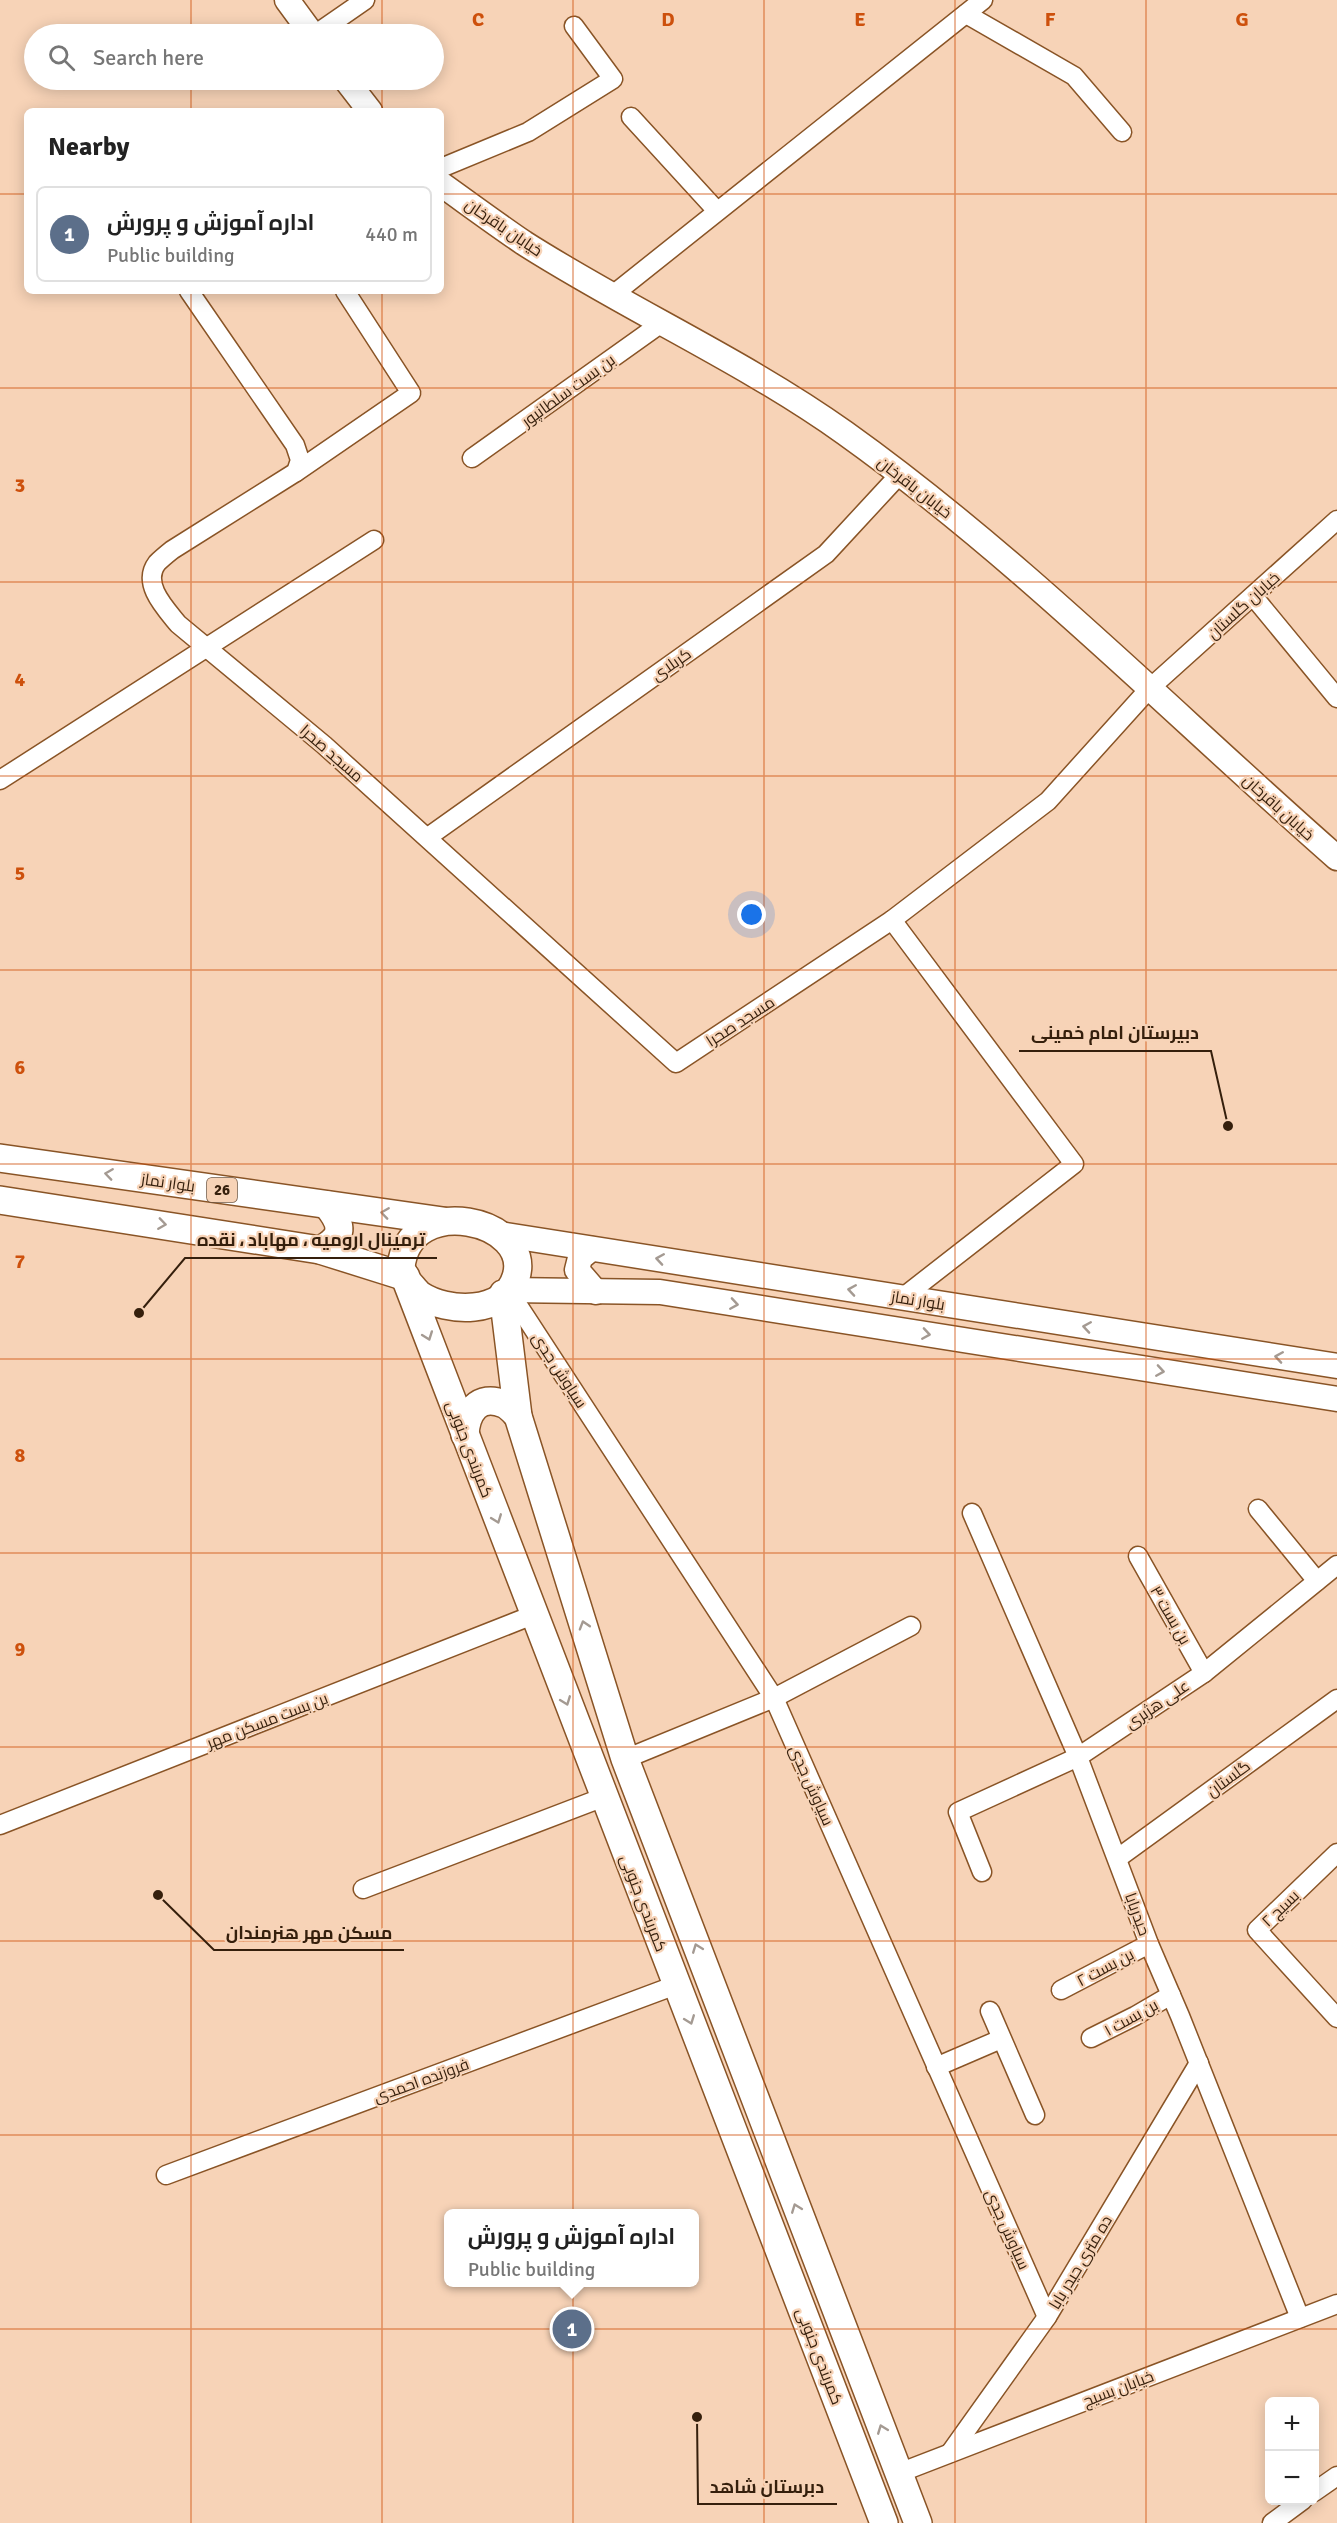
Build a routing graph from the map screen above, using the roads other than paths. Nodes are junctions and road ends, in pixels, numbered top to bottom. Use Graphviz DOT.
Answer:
graph roads {
  1 [pos="287,0"];
  2 [pos="365,0"];
  3 [pos="983,0"];
  4 [pos="966,14"];
  5 [pos="306,24"];
  6 [pos="329,24"];
  7 [pos="574,26"];
  8 [pos="354,90"];
  9 [pos="368,108"];
  10 [pos="631,117"];
  11 [pos="1122,132"];
  12 [pos="444,167"];
  13 [pos="444,186"];
  14 [pos="717,212"];
  15 [pos="191,294"];
  16 [pos="347,294"];
  17 [pos="614,294"];
  18 [pos="663,322"];
  19 [pos="472,458"];
  20 [pos="296,472"];
  21 [pos="900,474"];
  22 [pos="1337,520"];
  23 [pos="374,540"];
  24 [pos="1253,596"];
  25 [pos="207,647"];
  26 [pos="1149,689"];
  27 [pos="1337,698"];
  28 [pos="0,780"];
  29 [pos="428,837"];
  30 [pos="1337,858"];
  31 [pos="892,920"];
  32 [pos="0,1158"];
  33 [pos="0,1200"];
  34 [pos="327,1205"];
  35 [pos="443,1221"];
  36 [pos="500,1234"];
  37 [pos="591,1248"];
  38 [pos="320,1250"];
  39 [pos="407,1279"];
  40 [pos="506,1292"];
  41 [pos="596,1292"];
  42 [pos="902,1298"];
  43 [pos="1337,1366"];
  44 [pos="1337,1399"];
  45 [pos="519,1416"];
  46 [pos="465,1435"];
  47 [pos="1258,1509"];
  48 [pos="972,1513"];
  49 [pos="1138,1556"];
  50 [pos="1337,1565"];
  51 [pos="1317,1581"];
  52 [pos="533,1615"];
  53 [pos="911,1626"];
  54 [pos="1204,1673"];
  55 [pos="774,1698"];
  56 [pos="1337,1699"];
  57 [pos="1078,1757"];
  58 [pos="625,1759"];
  59 [pos="604,1797"];
  60 [pos="0,1825"];
  61 [pos="1337,1853"];
  62 [pos="1118,1858"];
  63 [pos="982,1872"];
  64 [pos="363,1889"];
  65 [pos="1149,1944"];
  66 [pos="676,1985"];
  67 [pos="1061,1990"];
  68 [pos="1171,1995"];
  69 [pos="990,2011"];
  70 [pos="1337,2018"];
  71 [pos="1092,2038"];
  72 [pos="1001,2039"];
  73 [pos="1199,2063"];
  74 [pos="936,2067"];
  75 [pos="1035,2115"];
  76 [pos="166,2175"];
  77 [pos="814,2254"];
  78 [pos="785,2266"];
  79 [pos="1337,2304"];
  80 [pos="1047,2317"];
  81 [pos="1300,2318"];
  82 [pos="950,2453"];
  83 [pos="898,2473"];
  84 [pos="1337,2476"];
  85 [pos="869,2484"];
  86 [pos="1319,2489"];
  87 [pos="1296,2505"];
  88 [pos="884,2523"];
  89 [pos="918,2523"];
  90 [pos="1272,2523"];
  1 -- 5 [label="main road"];
  2 -- 6 [label="street"];
  3 -- 4 [label="street"];
  4 -- 11 [label="street"];
  4 -- 14 [label="street"];
  7 -- 12 [label="street"];
  8 -- 9 [label="main road"];
  10 -- 14 [label="street"];
  13 -- 17 [label="main road, خیابان باقرخان"];
  14 -- 17 [label="street"];
  15 -- 20 [label="street"];
  16 -- 20 [label="street, مسجد صحرا"];
  17 -- 18 [label="main road, خیابان باقرخان"];
  18 -- 19 [label="street, بن بست سلطانپور"];
  18 -- 21 [label="main road, خیابان باقرخان"];
  20 -- 25 [label="street, مسجد صحرا"];
  21 -- 26 [label="main road, خیابان باقرخان"];
  21 -- 29 [label="street, کربلای"];
  22 -- 24 [label="street, خیابان گلستان"];
  23 -- 25 [label="street"];
  24 -- 26 [label="street, خیابان گلستان"];
  24 -- 27 [label="street"];
  25 -- 28 [label="street"];
  25 -- 29 [label="street, مسجد صحرا"];
  26 -- 30 [label="main road, خیابان باقرخان"];
  26 -- 31 [label="street, خیابان گلستان"];
  29 -- 31 [label="street, مسجد صحرا"];
  31 -- 42 [label="street"];
  34 -- 32 [label="main road, بلوار نماز / 26, one-way"];
  33 -- 38 [label="main road, one-way"];
  35 -- 34 [label="main road, بلوار نماز / 26, one-way"];
  34 -- 38 [label="main road"];
  35 -- 36 [label="main road, 26"];
  35 -- 39 [label="main road, 26"];
  36 -- 37 [label="main road, بلوار نماز / 26"];
  36 -- 40 [label="main road"];
  37 -- 41 [label="main road"];
  42 -- 37 [label="main road, بلوار نماز / 26, one-way"];
  38 -- 39 [label="main road"];
  39 -- 40 [label="main road"];
  39 -- 46 [label="main road, کمربندی جنوبی, one-way"];
  40 -- 41 [label="main road, بلوار نماز"];
  40 -- 45 [label="main road, کمربندی جنوبی"];
  40 -- 55 [label="street, سیاوش جدی"];
  41 -- 44 [label="main road, بلوار نماز, one-way"];
  43 -- 42 [label="main road, بلوار نماز / 26, one-way"];
  45 -- 46 [label="main road"];
  58 -- 45 [label="main road, کمربندی جنوبی, one-way"];
  46 -- 52 [label="main road, کمربندی جنوبی, one-way"];
  47 -- 51 [label="street"];
  48 -- 57 [label="street, حیدربابا"];
  49 -- 54 [label="street, بن بست ۳"];
  50 -- 51 [label="street, علی هژبری"];
  51 -- 54 [label="street, علی هژبری"];
  52 -- 59 [label="main road, کمربندی جنوبی, one-way"];
  52 -- 60 [label="street, بن بست مسکن مهر"];
  53 -- 55 [label="street"];
  54 -- 57 [label="street, علی هژبری"];
  55 -- 58 [label="street"];
  55 -- 74 [label="street, سیاوش جدی"];
  56 -- 62 [label="street, گلستان"];
  57 -- 62 [label="street, حیدربابا"];
  57 -- 63 [label="street, علی هژبری"];
  77 -- 58 [label="main road, کمربندی جنوبی, one-way"];
  59 -- 64 [label="street"];
  59 -- 66 [label="main road, کمربندی جنوبی"];
  61 -- 70 [label="street, بسیج ۲"];
  62 -- 65 [label="street, حیدربابا"];
  65 -- 67 [label="street, بن بست ۲"];
  65 -- 68 [label="street, حیدربابا"];
  66 -- 76 [label="street, فروزنده احمدی"];
  66 -- 78 [label="main road, کمربندی جنوبی, one-way"];
  68 -- 71 [label="street, بن بست ۱"];
  68 -- 73 [label="street, حیدربابا"];
  69 -- 72 [label="street"];
  72 -- 74 [label="street"];
  72 -- 75 [label="street"];
  73 -- 80 [label="street, ده متری حیدر بابا"];
  73 -- 81 [label="street, حیدربابا"];
  74 -- 80 [label="street, سیاوش جدی"];
  77 -- 78 [label="main road"];
  83 -- 77 [label="main road, کمربندی جنوبی, one-way"];
  78 -- 85 [label="main road, کمربندی جنوبی"];
  79 -- 81 [label="street, خیابان بسیج"];
  80 -- 82 [label="street, ده متری حیدر بابا"];
  81 -- 82 [label="street, خیابان بسیج"];
  82 -- 83 [label="street, خیابان بسیج"];
  83 -- 85 [label="main road"];
  83 -- 89 [label="main road, کمربندی جنوبی"];
  84 -- 86 [label="street"];
  85 -- 88 [label="main road, کمربندی جنوبی"];
  87 -- 90 [label="street"];
}
